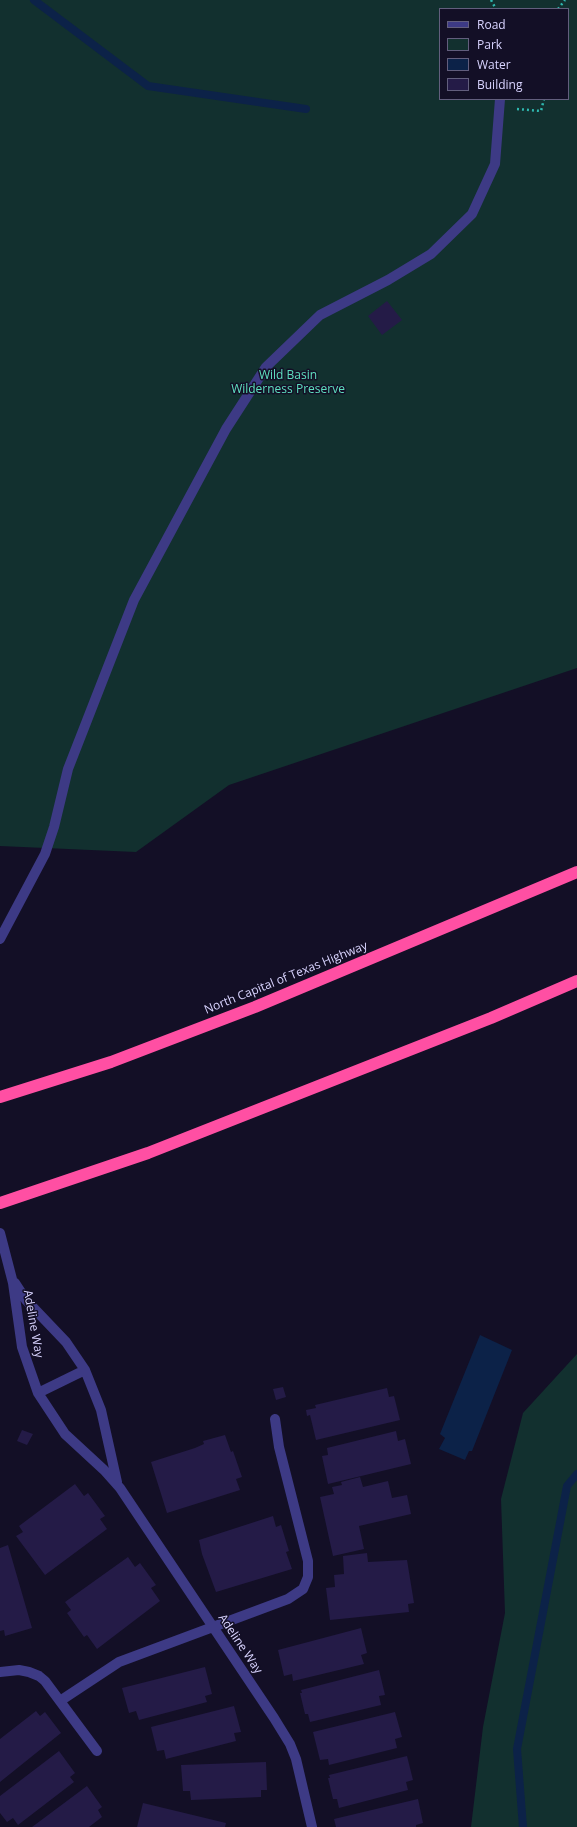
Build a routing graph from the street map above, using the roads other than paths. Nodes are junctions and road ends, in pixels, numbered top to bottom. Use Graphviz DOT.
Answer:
graph roads {
  1 [pos="500,103"];
  2 [pos="577,872"];
  3 [pos="0,939"];
  4 [pos="577,981"];
  5 [pos="0,1097"];
  6 [pos="0,1203"];
  7 [pos="0,1233"];
  8 [pos="11,1276"];
  9 [pos="85,1370"];
  10 [pos="38,1393"];
  11 [pos="275,1419"];
  12 [pos="120,1488"];
  13 [pos="212,1627"];
  14 [pos="0,1672"];
  15 [pos="60,1701"];
  16 [pos="97,1751"];
  17 [pos="312,1827"];
  1 -- 3 [label="street"];
  2 -- 5 [label="highway, North Capital of Texas Highway"];
  4 -- 6 [label="highway"];
  7 -- 8 [label="street, Adeline Way"];
  8 -- 9 [label="street, Adeline Way"];
  8 -- 10 [label="street, Adeline Way"];
  9 -- 10 [label="street"];
  9 -- 12 [label="street, Adeline Way"];
  10 -- 12 [label="street, Adeline Way"];
  11 -- 13 [label="street"];
  12 -- 13 [label="street, Adeline Way"];
  13 -- 15 [label="street"];
  13 -- 17 [label="street, Adeline Way"];
  14 -- 15 [label="street"];
  15 -- 16 [label="street"];
}
